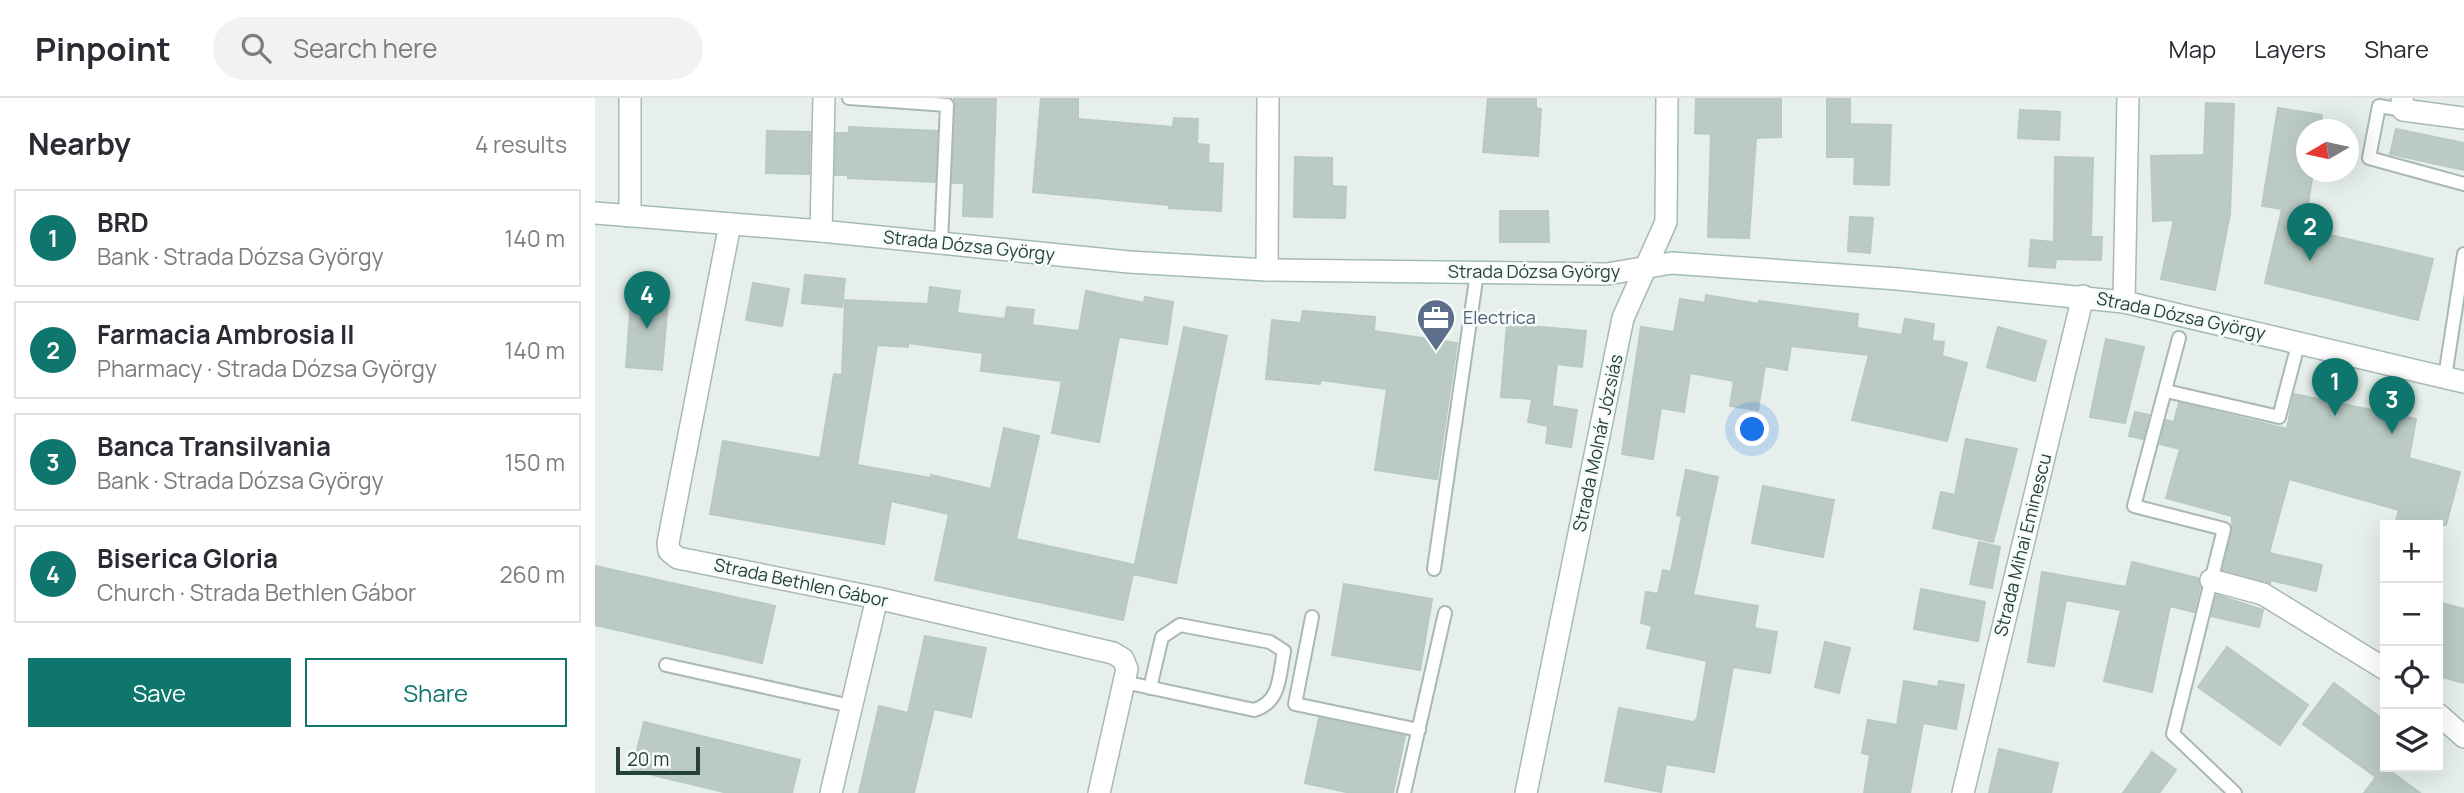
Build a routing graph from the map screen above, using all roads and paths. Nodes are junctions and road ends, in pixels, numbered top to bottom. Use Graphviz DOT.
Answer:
graph roads {
  1 [pos="630,98"];
  2 [pos="824,98"];
  3 [pos="849,98"];
  4 [pos="1268,98"];
  5 [pos="1667,98"];
  6 [pos="2128,98"];
  7 [pos="910,100"];
  8 [pos="2403,104"];
  9 [pos="2464,118"];
  10 [pos="2464,184"];
  11 [pos="595,213"];
  12 [pos="630,216"];
  13 [pos="730,225"];
  14 [pos="821,231"];
  15 [pos="941,243"];
  16 [pos="2464,256"];
  17 [pos="1647,266"];
  18 [pos="1267,270"];
  19 [pos="1477,273"];
  20 [pos="2083,296"];
  21 [pos="2124,302"];
  22 [pos="2179,338"];
  23 [pos="2299,341"];
  24 [pos="2455,379"];
  25 [pos="2166,391"];
  26 [pos="1434,569"];
  27 [pos="2211,580"];
  28 [pos="877,598"];
  29 [pos="1445,613"];
  30 [pos="1312,617"];
  31 [pos="666,665"];
  32 [pos="2380,666"];
  33 [pos="1124,682"];
  34 [pos="1150,688"];
  35 [pos="851,706"];
  36 [pos="2443,718"];
  37 [pos="1419,730"];
  38 [pos="2464,737"];
  39 [pos="831,793"];
  40 [pos="1099,793"];
  41 [pos="1404,793"];
  42 [pos="1526,793"];
  43 [pos="1963,793"];
  44 [pos="2235,793"];
  1 -- 12 [label="street"];
  2 -- 14 [label="street"];
  3 -- 7 [label="lane"];
  4 -- 18 [label="street"];
  5 -- 17 [label="street, Strada Molnár Józsiás"];
  6 -- 21 [label="street"];
  7 -- 15 [label="lane"];
  8 -- 9 [label="street"];
  8 -- 10 [label="lane"];
  11 -- 12 [label="street, Strada Dózsa György"];
  12 -- 13 [label="street, Strada Dózsa György"];
  13 -- 14 [label="street, Strada Dózsa György"];
  13 -- 28 [label="street, Strada Bethlen Gábor"];
  14 -- 15 [label="street, Strada Dózsa György"];
  15 -- 18 [label="street, Strada Dózsa György"];
  16 -- 24 [label="lane"];
  17 -- 19 [label="street, Strada Dózsa György"];
  17 -- 20 [label="street, Strada Dózsa György"];
  17 -- 42 [label="street, Strada Molnár Józsiás"];
  18 -- 19 [label="street, Strada Dózsa György"];
  19 -- 26 [label="lane"];
  20 -- 21 [label="street, Strada Dózsa György"];
  20 -- 43 [label="street, Strada Mihai Eminescu"];
  21 -- 23 [label="street, Strada Dózsa György"];
  22 -- 25 [label="lane"];
  23 -- 24 [label="street, Strada Dózsa György"];
  23 -- 25 [label="lane"];
  25 -- 27 [label="lane"];
  27 -- 32 [label="street"];
  27 -- 44 [label="lane"];
  28 -- 33 [label="street, Strada Bethlen Gábor"];
  28 -- 35 [label="street"];
  29 -- 37 [label="lane"];
  30 -- 37 [label="lane"];
  31 -- 35 [label="lane"];
  33 -- 34 [label="lane"];
  33 -- 40 [label="street"];
  34 -- 34 [label="lane"];
  35 -- 39 [label="street"];
  36 -- 38 [label="street"];
  37 -- 41 [label="lane"];
}
